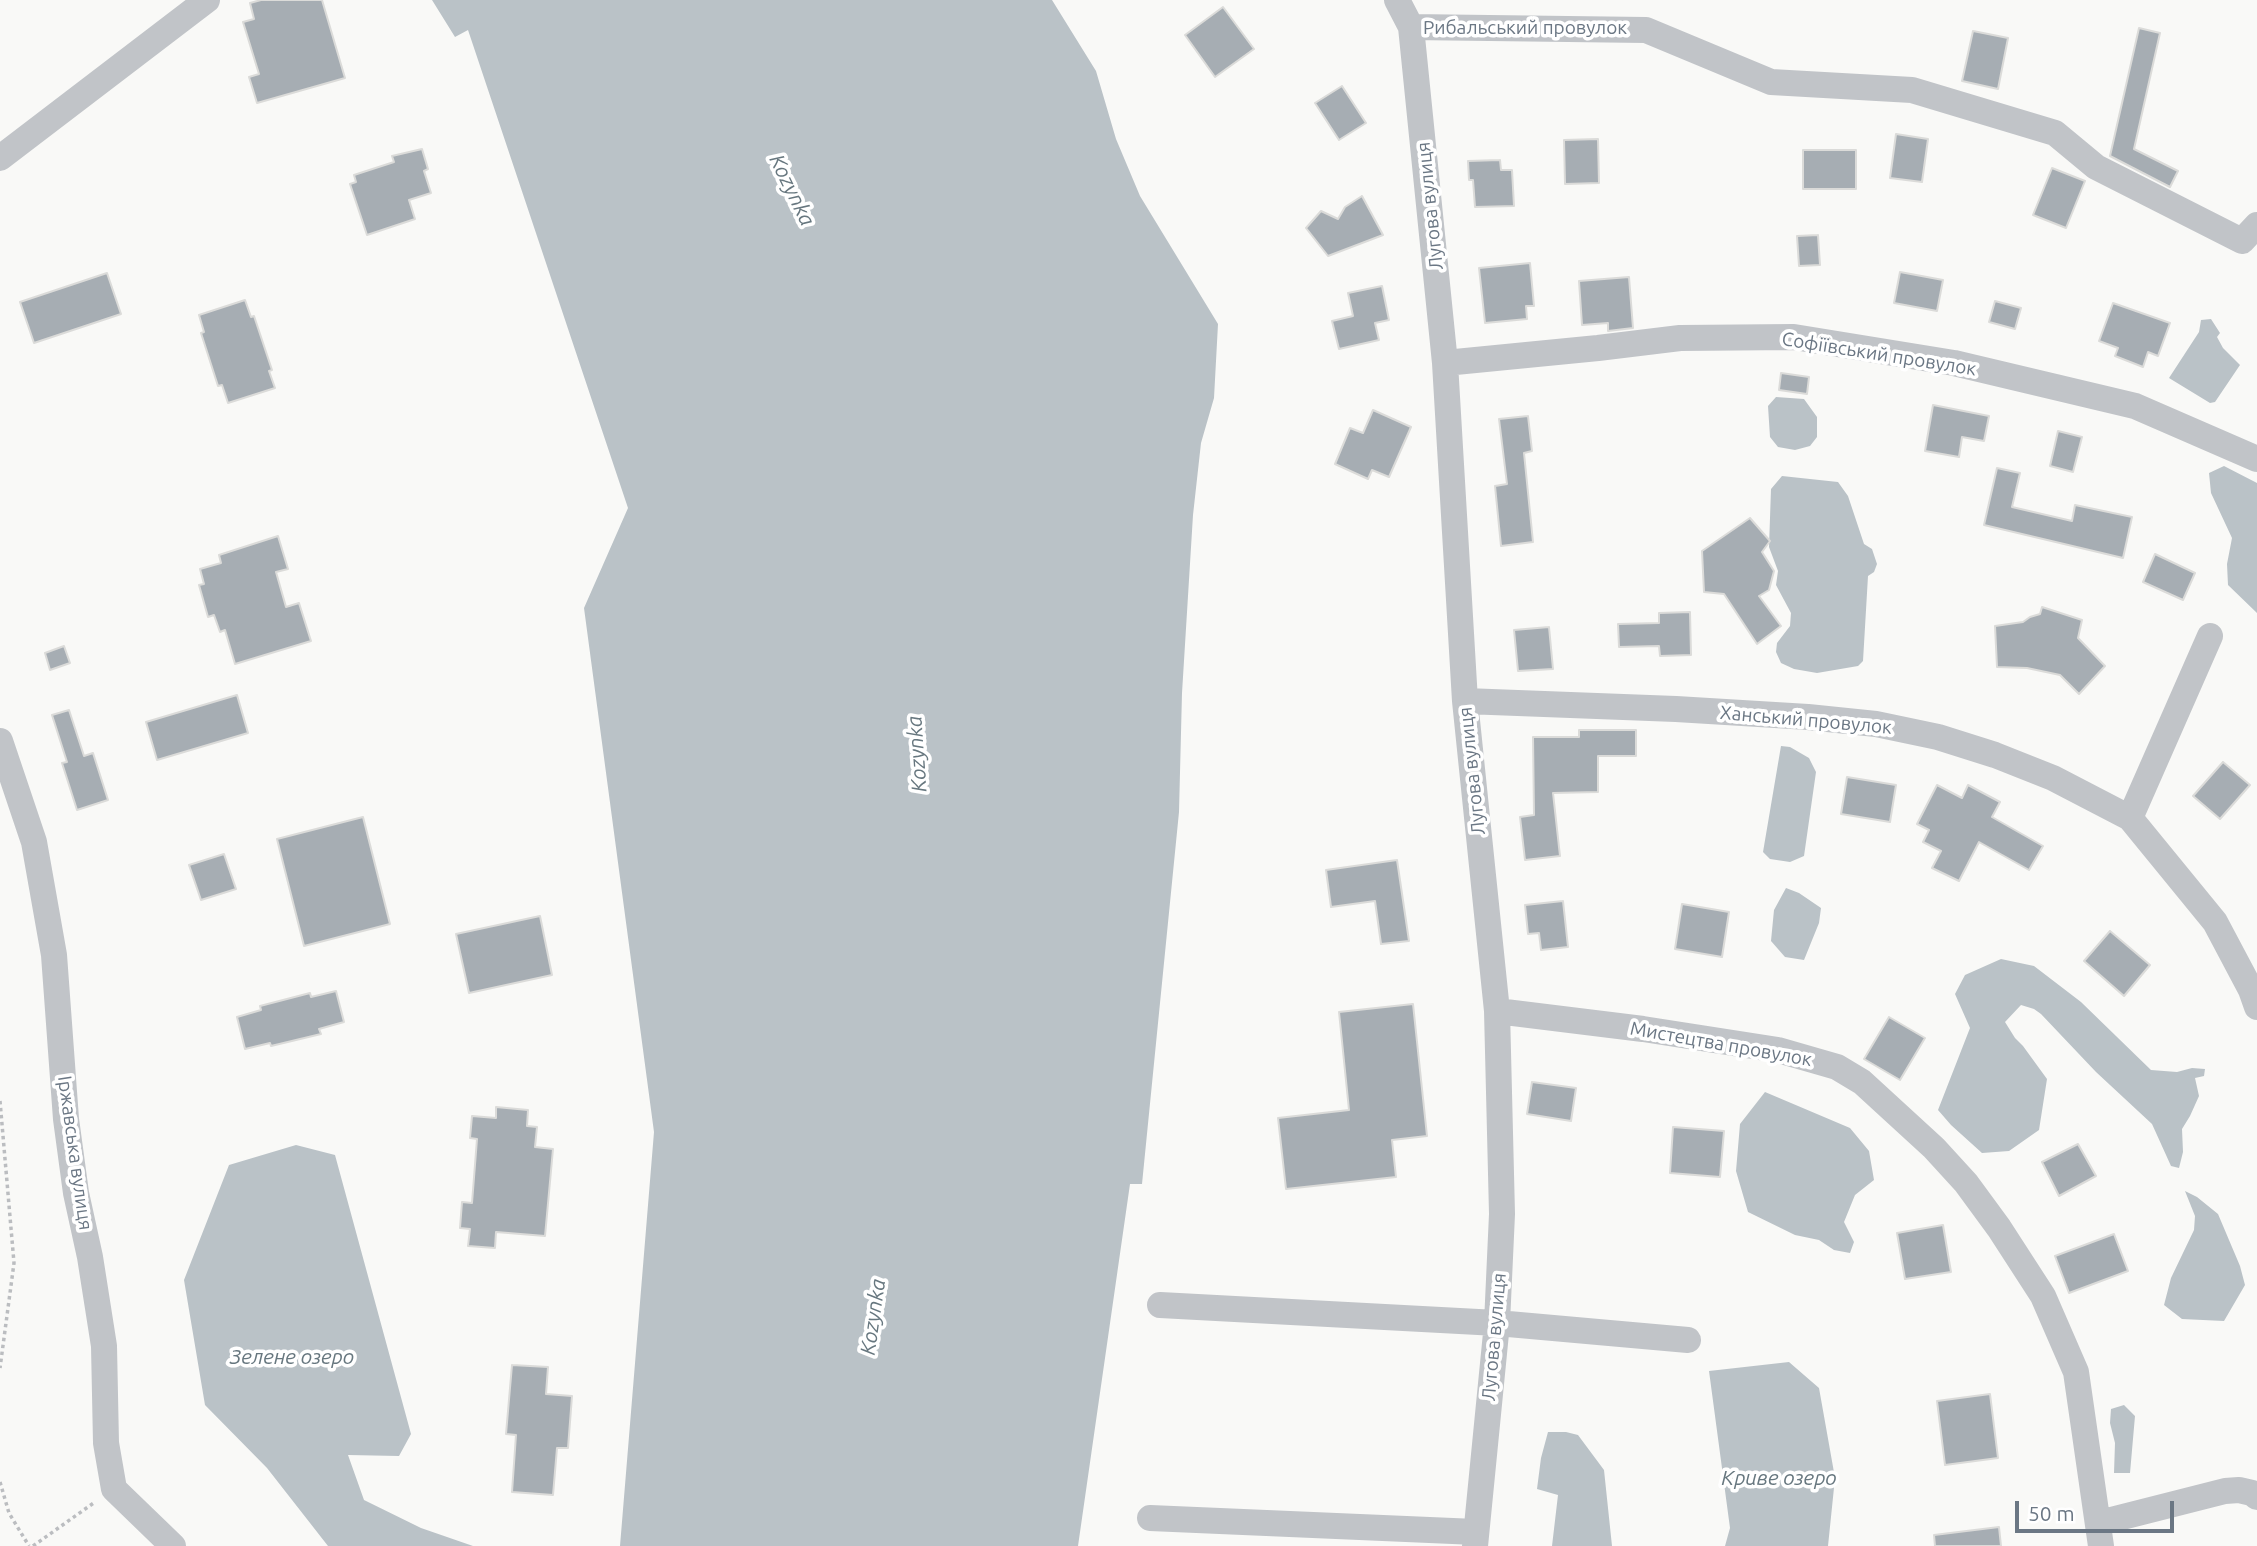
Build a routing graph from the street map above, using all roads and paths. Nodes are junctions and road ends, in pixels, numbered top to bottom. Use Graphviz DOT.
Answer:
graph roads {
  1 [pos="207,0"];
  2 [pos="1397,0"];
  3 [pos="1411,27"];
  4 [pos="0,158"];
  5 [pos="2252,239"];
  6 [pos="1446,363"];
  7 [pos="2257,459"];
  8 [pos="2210,636"];
  9 [pos="1465,701"];
  10 [pos="0,741"];
  11 [pos="2130,818"];
  12 [pos="2257,1007"];
  13 [pos="1497,1011"];
  14 [pos="0,1101"];
  15 [pos="1160,1305"];
  16 [pos="1497,1323"];
  17 [pos="1688,1340"];
  18 [pos="0,1368"];
  19 [pos="0,1482"];
  20 [pos="114,1489"];
  21 [pos="2257,1497"];
  22 [pos="1150,1518"];
  23 [pos="2100,1534"];
  24 [pos="1475,1539"];
  25 [pos="31,1546"];
  26 [pos="173,1546"];
  1 -- 4 [label="street"];
  2 -- 3 [label="street, Лугова вулиця"];
  3 -- 5 [label="street, Рибальський провулок"];
  3 -- 6 [label="street, Лугова вулиця"];
  6 -- 7 [label="street, Софіївський провулок"];
  6 -- 9 [label="street, Лугова вулиця"];
  8 -- 11 [label="street"];
  9 -- 11 [label="street, Ханський провулок"];
  9 -- 13 [label="street, Лугова вулиця"];
  10 -- 20 [label="street, Іржавська вулиця"];
  11 -- 12 [label="street, Ханський провулок"];
  13 -- 16 [label="street, Лугова вулиця"];
  13 -- 23 [label="street, Мистецтва провулок"];
  14 -- 18 [label="path"];
  15 -- 16 [label="street"];
  16 -- 17 [label="street"];
  16 -- 24 [label="street, Лугова вулиця"];
  19 -- 25 [label="path"];
  20 -- 25 [label="path"];
  20 -- 26 [label="street"];
  21 -- 23 [label="street"];
  22 -- 24 [label="street"];
}
